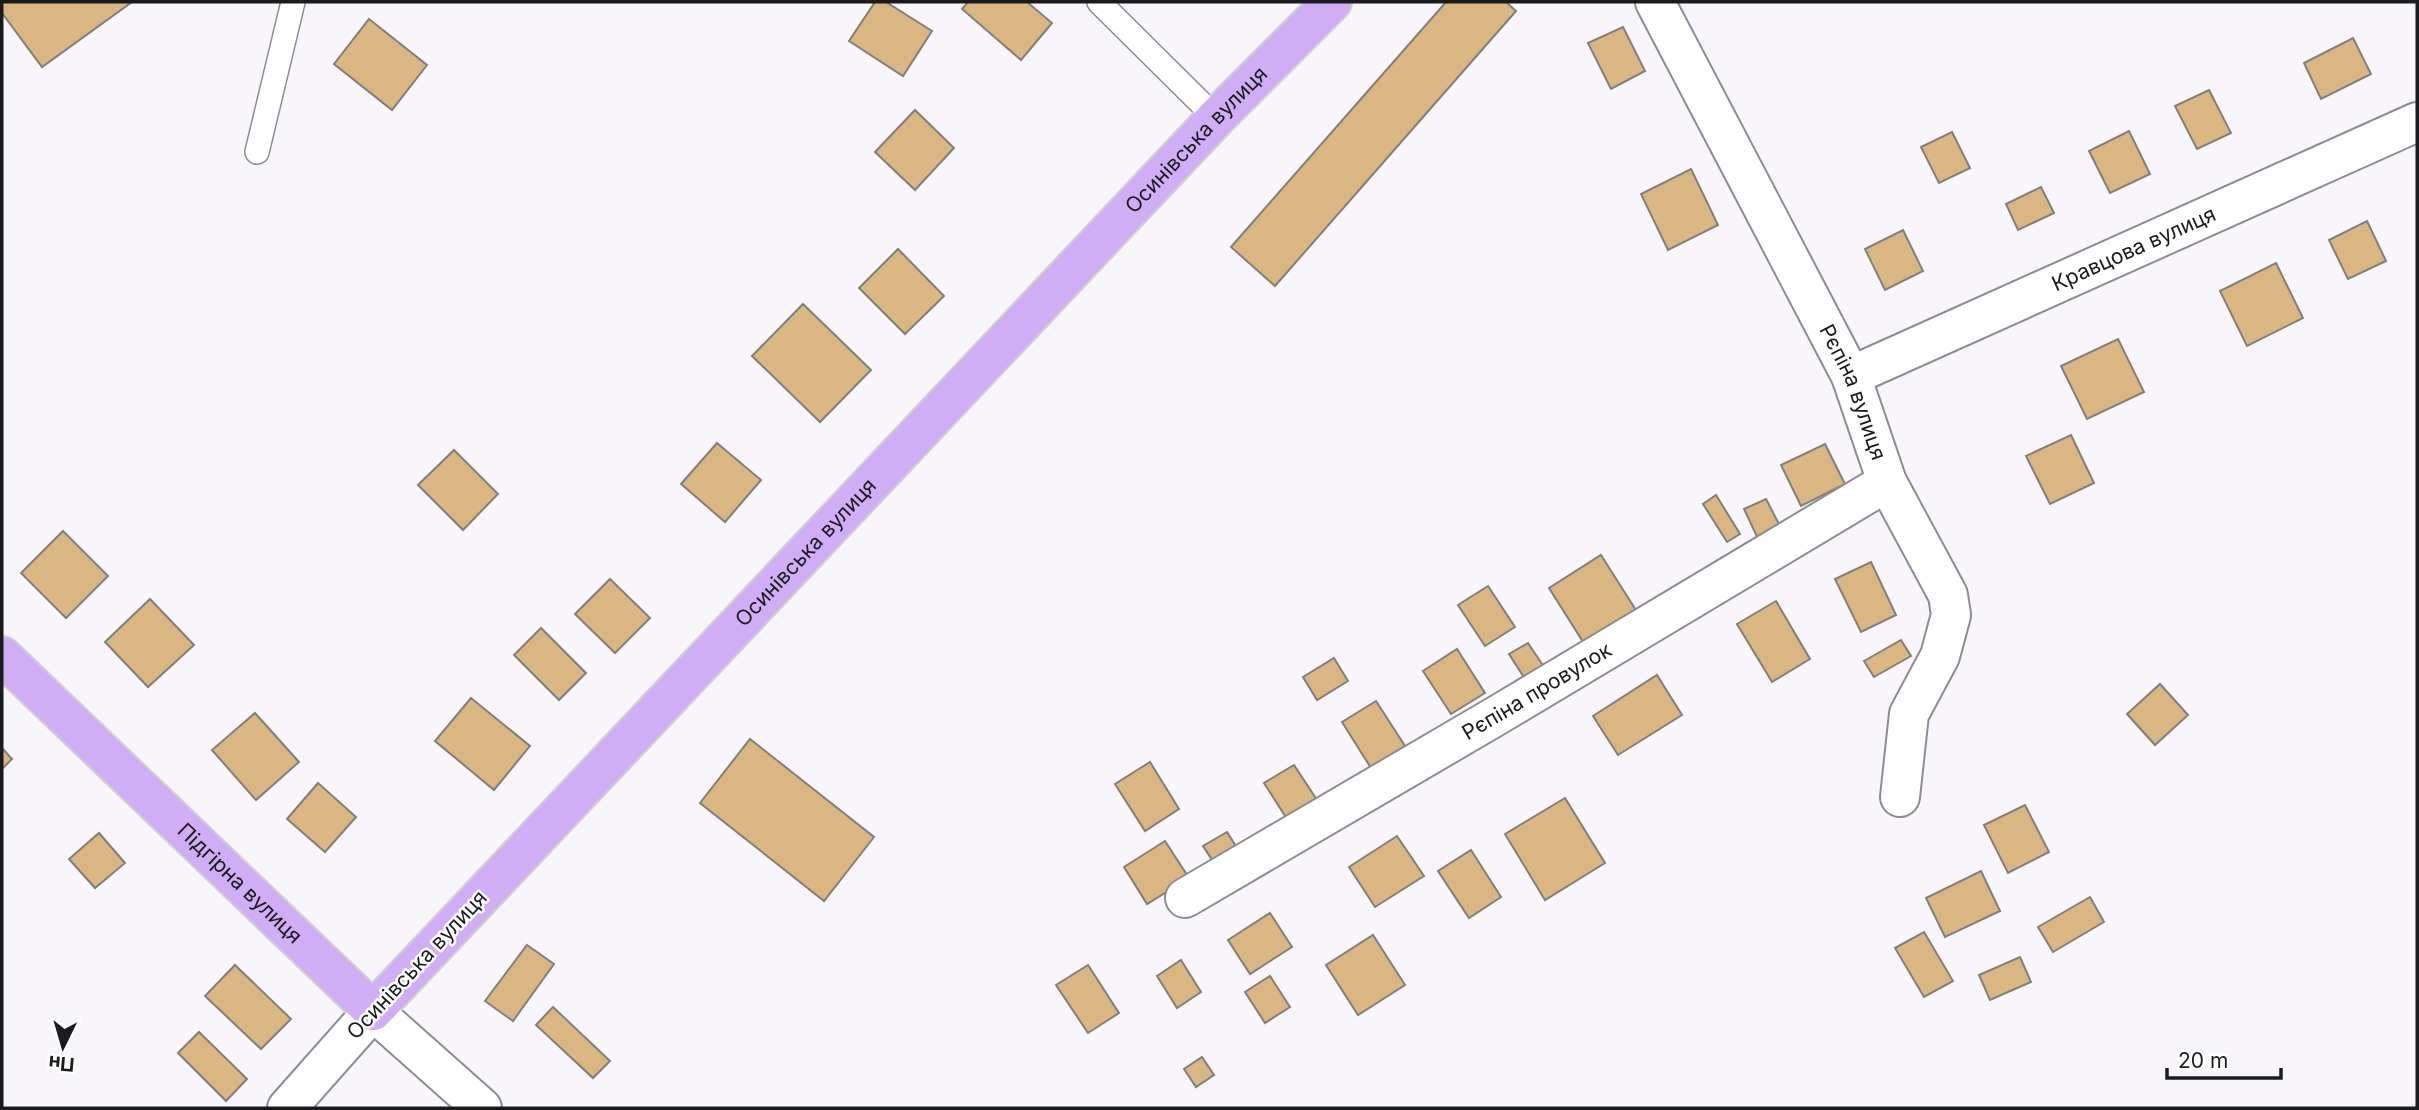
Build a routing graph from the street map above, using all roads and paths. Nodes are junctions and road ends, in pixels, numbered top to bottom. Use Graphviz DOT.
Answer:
graph roads {
  1 [pos="293,2"];
  2 [pos="1099,2"];
  3 [pos="1332,2"];
  4 [pos="1655,2"];
  5 [pos="1216,118"];
  6 [pos="2417,122"];
  7 [pos="257,152"];
  8 [pos="1851,376"];
  9 [pos="1887,482"];
  10 [pos="2,656"];
  11 [pos="1900,797"];
  12 [pos="1185,898"];
  13 [pos="373,1010"];
  14 [pos="287,1108"];
  15 [pos="482,1108"];
  1 -- 7 [label="lane"];
  2 -- 5 [label="lane"];
  3 -- 5 [label="main road, Осинівська вулиця"];
  4 -- 8 [label="street, Рєпіна вулиця"];
  5 -- 13 [label="main road, Осинівська вулиця"];
  6 -- 8 [label="street, Кравцова вулиця"];
  8 -- 9 [label="street, Рєпіна вулиця"];
  9 -- 11 [label="street, Рєпіна вулиця"];
  9 -- 12 [label="street, Рєпіна провулок"];
  10 -- 13 [label="main road, Підгірна вулиця"];
  13 -- 14 [label="street, Осинівська вулиця"];
  13 -- 15 [label="street, Підгірна вулиця"];
}
